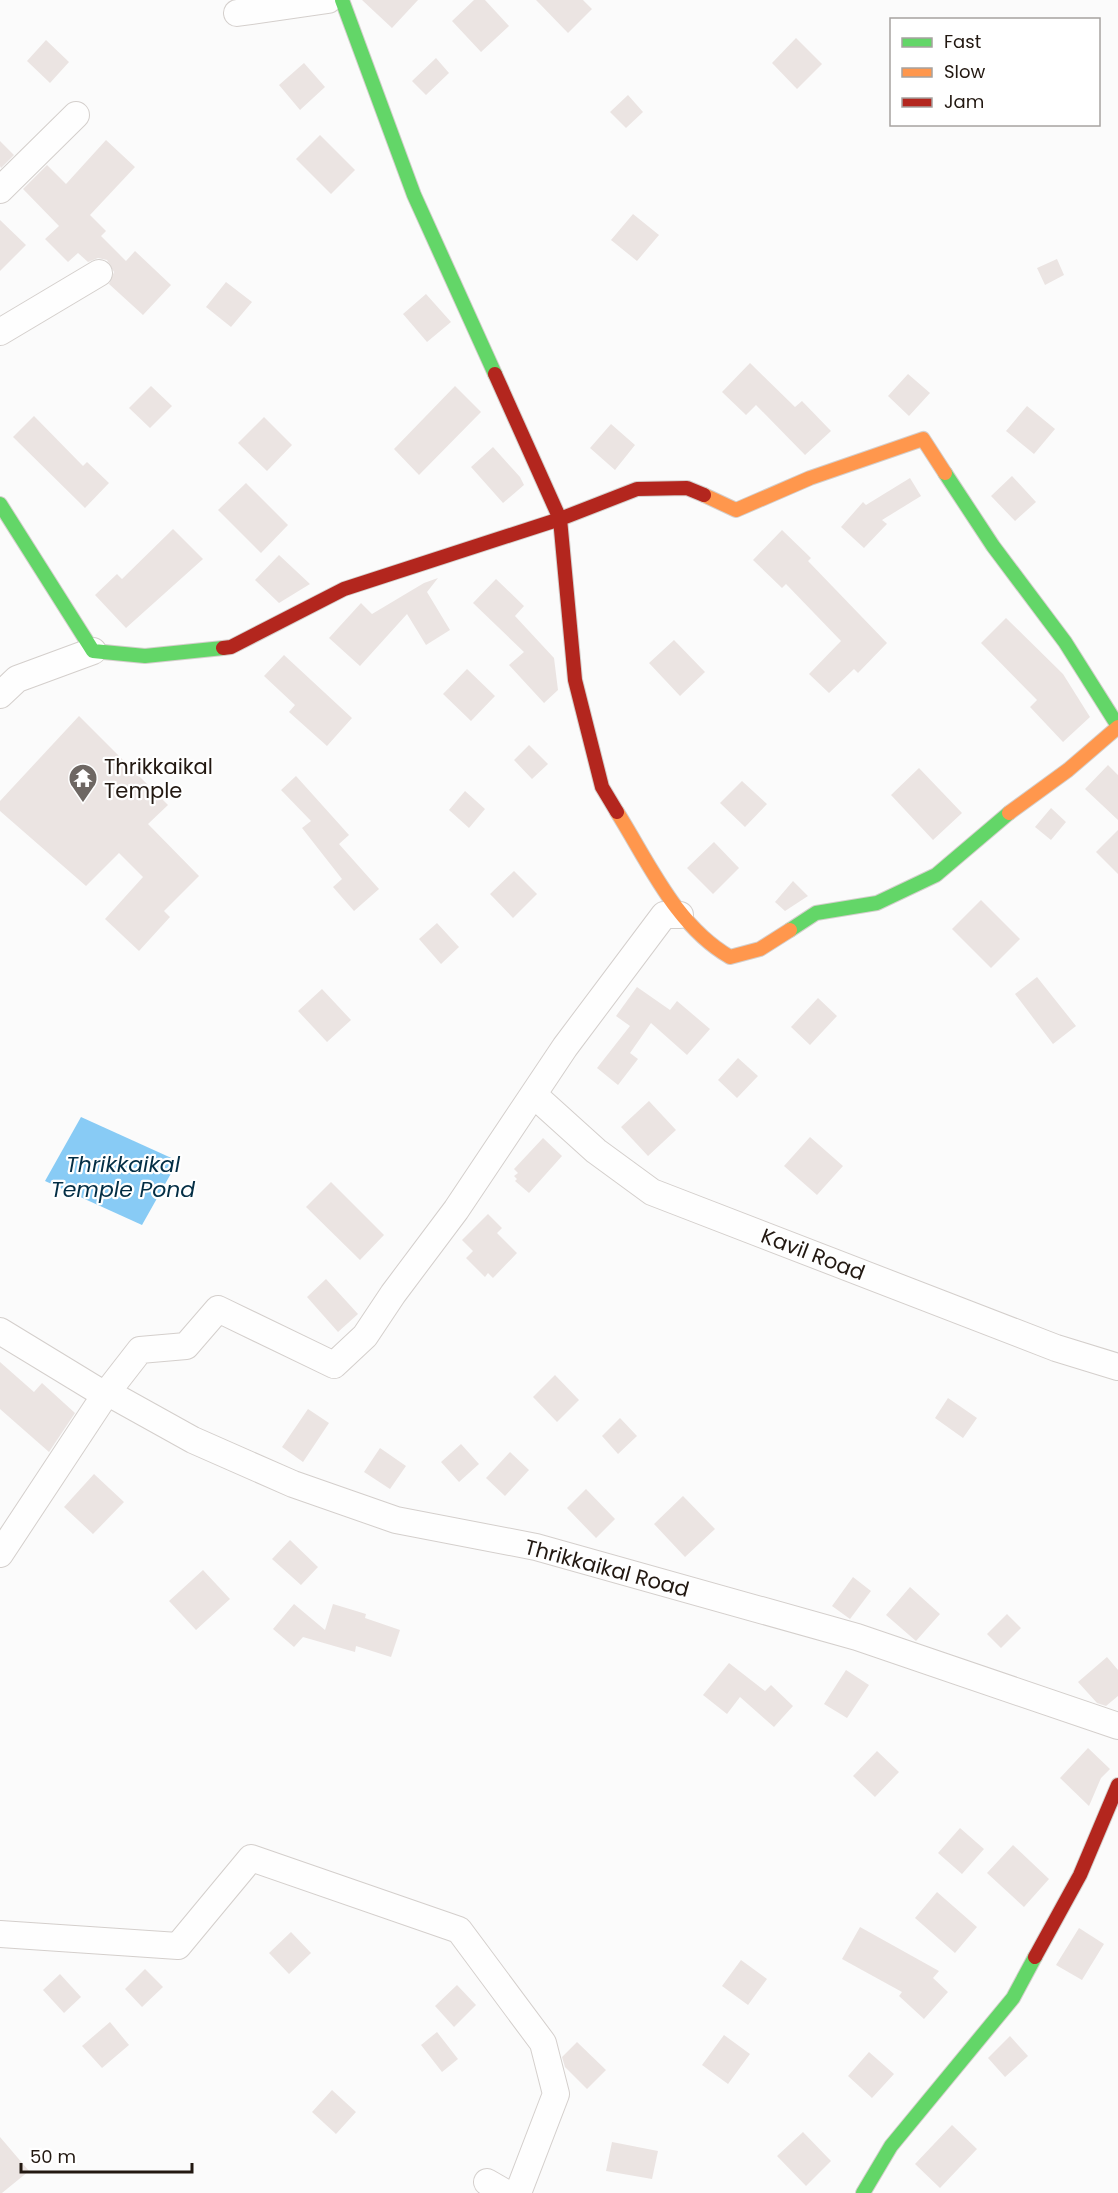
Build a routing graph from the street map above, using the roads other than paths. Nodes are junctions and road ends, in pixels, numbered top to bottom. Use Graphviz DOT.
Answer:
graph roads {
  1 [pos="328,0"];
  2 [pos="342,0"];
  3 [pos="237,13"];
  4 [pos="76,115"];
  5 [pos="0,190"];
  6 [pos="99,273"];
  7 [pos="0,332"];
  8 [pos="0,504"];
  9 [pos="560,519"];
  10 [pos="93,651"];
  11 [pos="0,694"];
  12 [pos="1118,727"];
  13 [pos="680,915"];
  14 [pos="534,1095"];
  15 [pos="0,1331"];
  16 [pos="1118,1367"];
  17 [pos="105,1395"];
  18 [pos="0,1554"];
  19 [pos="1118,1726"];
  20 [pos="1118,1785"];
  21 [pos="0,1934"];
  22 [pos="518,2193"];
  23 [pos="863,2193"];
  1 -- 3 [label="street"];
  2 -- 9 [label="street"];
  4 -- 5 [label="street"];
  6 -- 7 [label="street"];
  8 -- 10 [label="street"];
  9 -- 10 [label="street"];
  9 -- 12 [label="street"];
  9 -- 13 [label="street"];
  10 -- 11 [label="street"];
  12 -- 13 [label="street"];
  13 -- 14 [label="street"];
  14 -- 16 [label="street, Kavil Road"];
  14 -- 17 [label="street"];
  15 -- 17 [label="street, Thrikkaikal Road"];
  17 -- 18 [label="street"];
  17 -- 19 [label="street, Thrikkaikal Road"];
  20 -- 23 [label="street"];
  21 -- 22 [label="street"];
}
